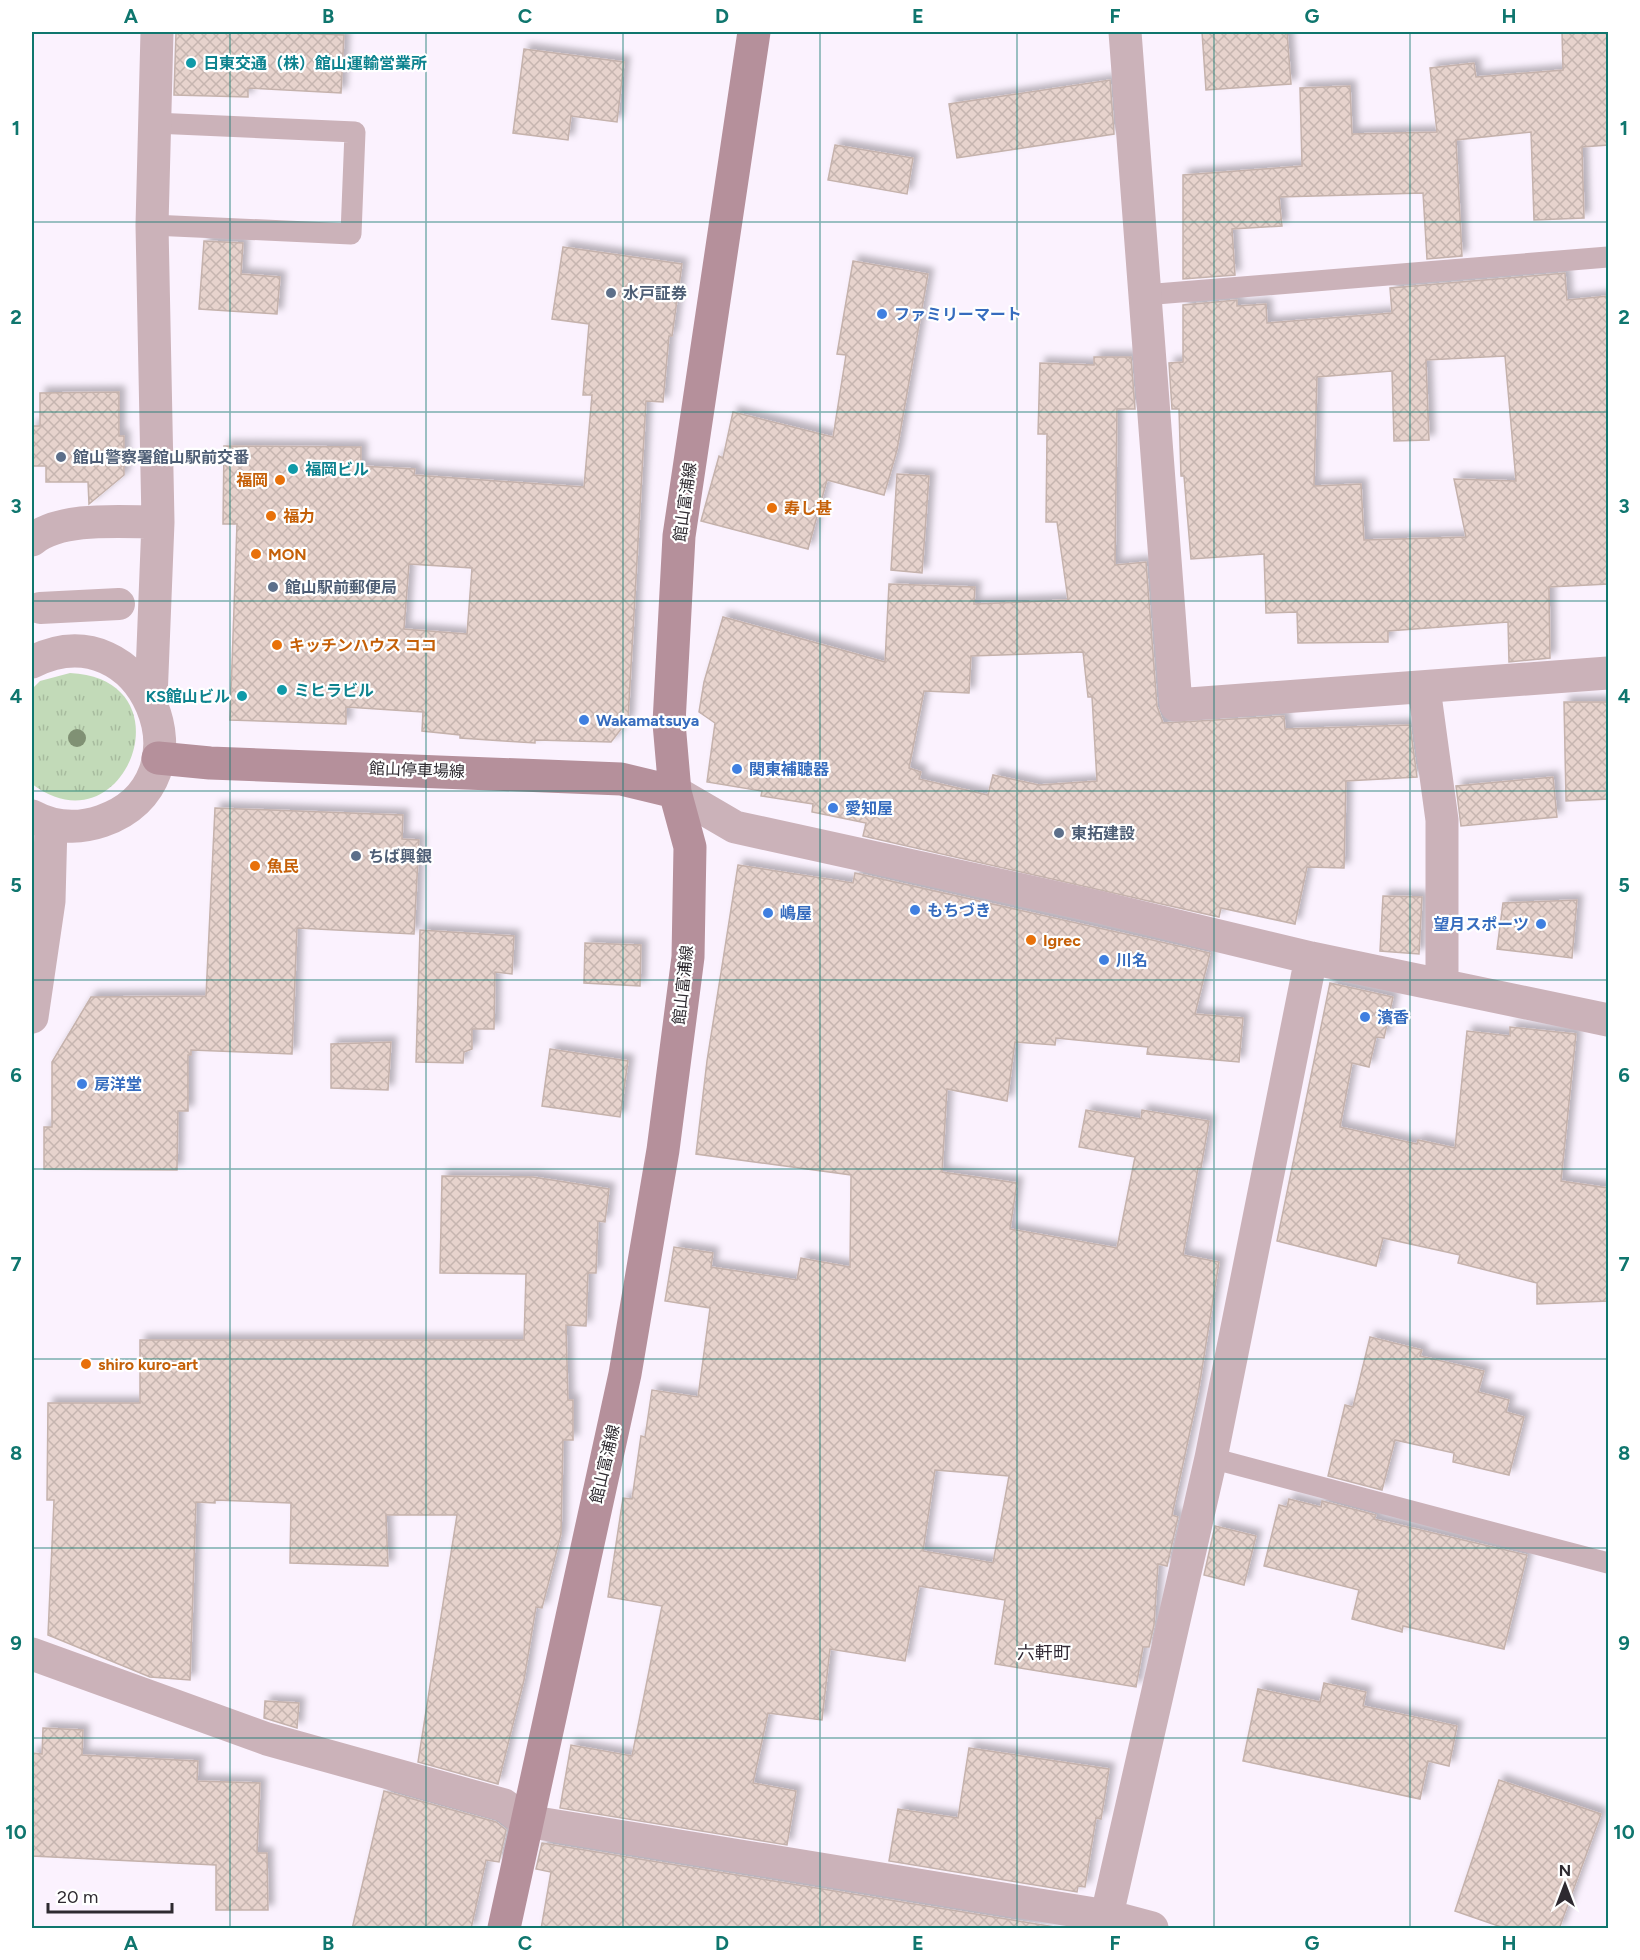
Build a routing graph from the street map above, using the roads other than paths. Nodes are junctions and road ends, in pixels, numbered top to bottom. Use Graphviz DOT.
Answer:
graph roads {
  1 [pos="157,32"];
  2 [pos="754,32"];
  3 [pos="1125,32"];
  4 [pos="154,123"];
  5 [pos="152,225"];
  6 [pos="1608,257"];
  7 [pos="1144,295"];
  8 [pos="158,522"];
  9 [pos="32,540"];
  10 [pos="119,604"];
  11 [pos="40,608"];
  12 [pos="32,662"];
  13 [pos="1608,673"];
  14 [pos="1424,688"];
  15 [pos="151,699"];
  16 [pos="158,758"];
  17 [pos="675,792"];
  18 [pos="41,820"];
  19 [pos="1311,958"];
  20 [pos="1442,986"];
  21 [pos="32,1017"];
  22 [pos="1608,1020"];
  23 [pos="1210,1458"];
  24 [pos="1608,1563"];
  25 [pos="32,1654"];
  26 [pos="525,1821"];
  27 [pos="1105,1922"];
  28 [pos="504,1929"];
  29 [pos="1152,1929"];
  1 -- 4 [label="street"];
  2 -- 17 [label="main road, 館山富浦線"];
  3 -- 7 [label="street"];
  4 -- 5 [label="street"];
  4 -- 5 [label="lane"];
  5 -- 8 [label="street"];
  6 -- 7 [label="lane"];
  7 -- 14 [label="street"];
  8 -- 9 [label="street"];
  8 -- 15 [label="street"];
  10 -- 11 [label="street"];
  12 -- 15 [label="street"];
  13 -- 14 [label="street"];
  14 -- 20 [label="street"];
  15 -- 16 [label="street"];
  16 -- 17 [label="main road, 館山停車場線"];
  16 -- 18 [label="street"];
  17 -- 19 [label="street"];
  17 -- 26 [label="main road, 館山富浦線"];
  18 -- 21 [label="street"];
  19 -- 20 [label="street"];
  19 -- 23 [label="street"];
  20 -- 22 [label="street"];
  23 -- 24 [label="lane"];
  23 -- 27 [label="street"];
  25 -- 26 [label="street"];
  26 -- 27 [label="street"];
  26 -- 28 [label="main road, 館山富浦線"];
  27 -- 29 [label="street"];
}
